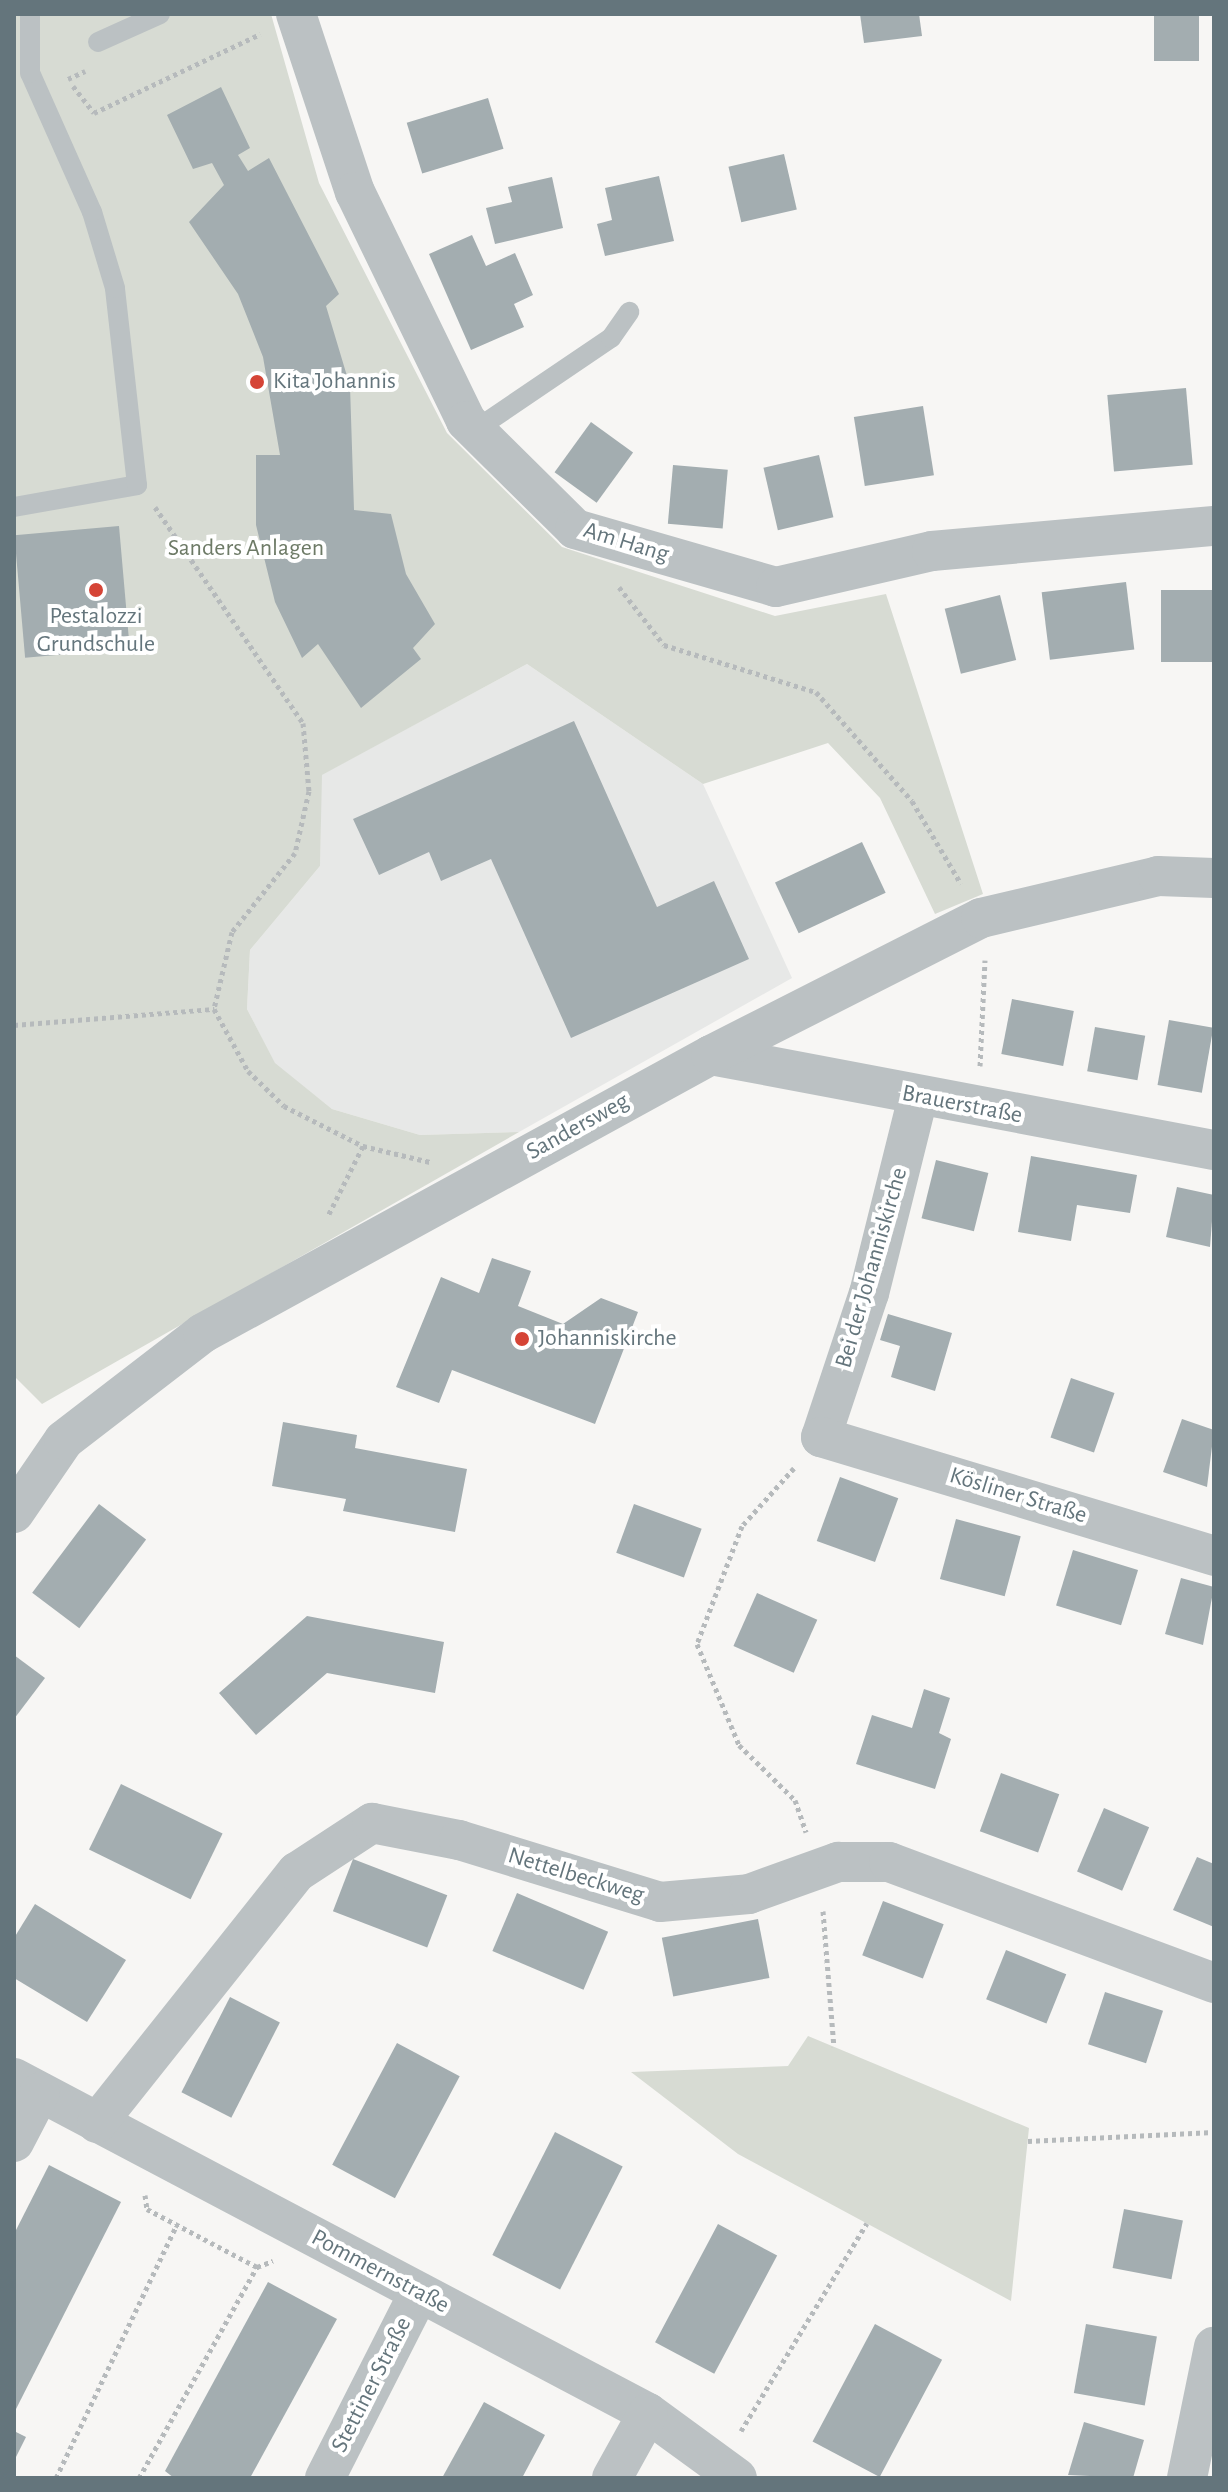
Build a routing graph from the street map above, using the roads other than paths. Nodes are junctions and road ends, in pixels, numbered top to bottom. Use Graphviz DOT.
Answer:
graph roads {
  1 [pos="30,14"];
  2 [pos="160,14"];
  3 [pos="297,16"];
  4 [pos="98,42"];
  5 [pos="629,312"];
  6 [pos="475,430"];
  7 [pos="14,507"];
  8 [pos="1214,526"];
  9 [pos="1214,878"];
  10 [pos="711,1055"];
  11 [pos="918,1097"];
  12 [pos="1214,1150"];
  13 [pos="821,1437"];
  14 [pos="14,1513"];
  15 [pos="1214,1556"];
  16 [pos="1214,1983"];
  17 [pos="27,2085"];
  18 [pos="97,2123"];
  19 [pos="14,2142"];
  20 [pos="419,2293"];
  21 [pos="1214,2347"];
  22 [pos="648,2413"];
  23 [pos="729,2471"];
  24 [pos="325,2478"];
  25 [pos="612,2478"];
  26 [pos="1187,2478"];
  1 -- 7 [label="lane"];
  2 -- 4 [label="lane"];
  3 -- 6 [label="street, Am Hang"];
  5 -- 6 [label="lane"];
  6 -- 8 [label="street, Am Hang"];
  9 -- 10 [label="street, Sandersweg"];
  10 -- 11 [label="street, Brauerstraße"];
  10 -- 14 [label="street, Sandersweg"];
  11 -- 12 [label="street, Brauerstraße"];
  11 -- 13 [label="street, Bei der Johanniskirche"];
  13 -- 15 [label="street, Kösliner Straße"];
  16 -- 18 [label="street, Nettelbeckweg"];
  17 -- 18 [label="street, Pommernstraße"];
  17 -- 19 [label="street"];
  18 -- 20 [label="street, Pommernstraße"];
  20 -- 22 [label="street, Pommernstraße"];
  20 -- 24 [label="street, Stettiner Straße"];
  21 -- 26 [label="street"];
  22 -- 23 [label="street, Pommernstraße"];
  22 -- 25 [label="street"];
}
